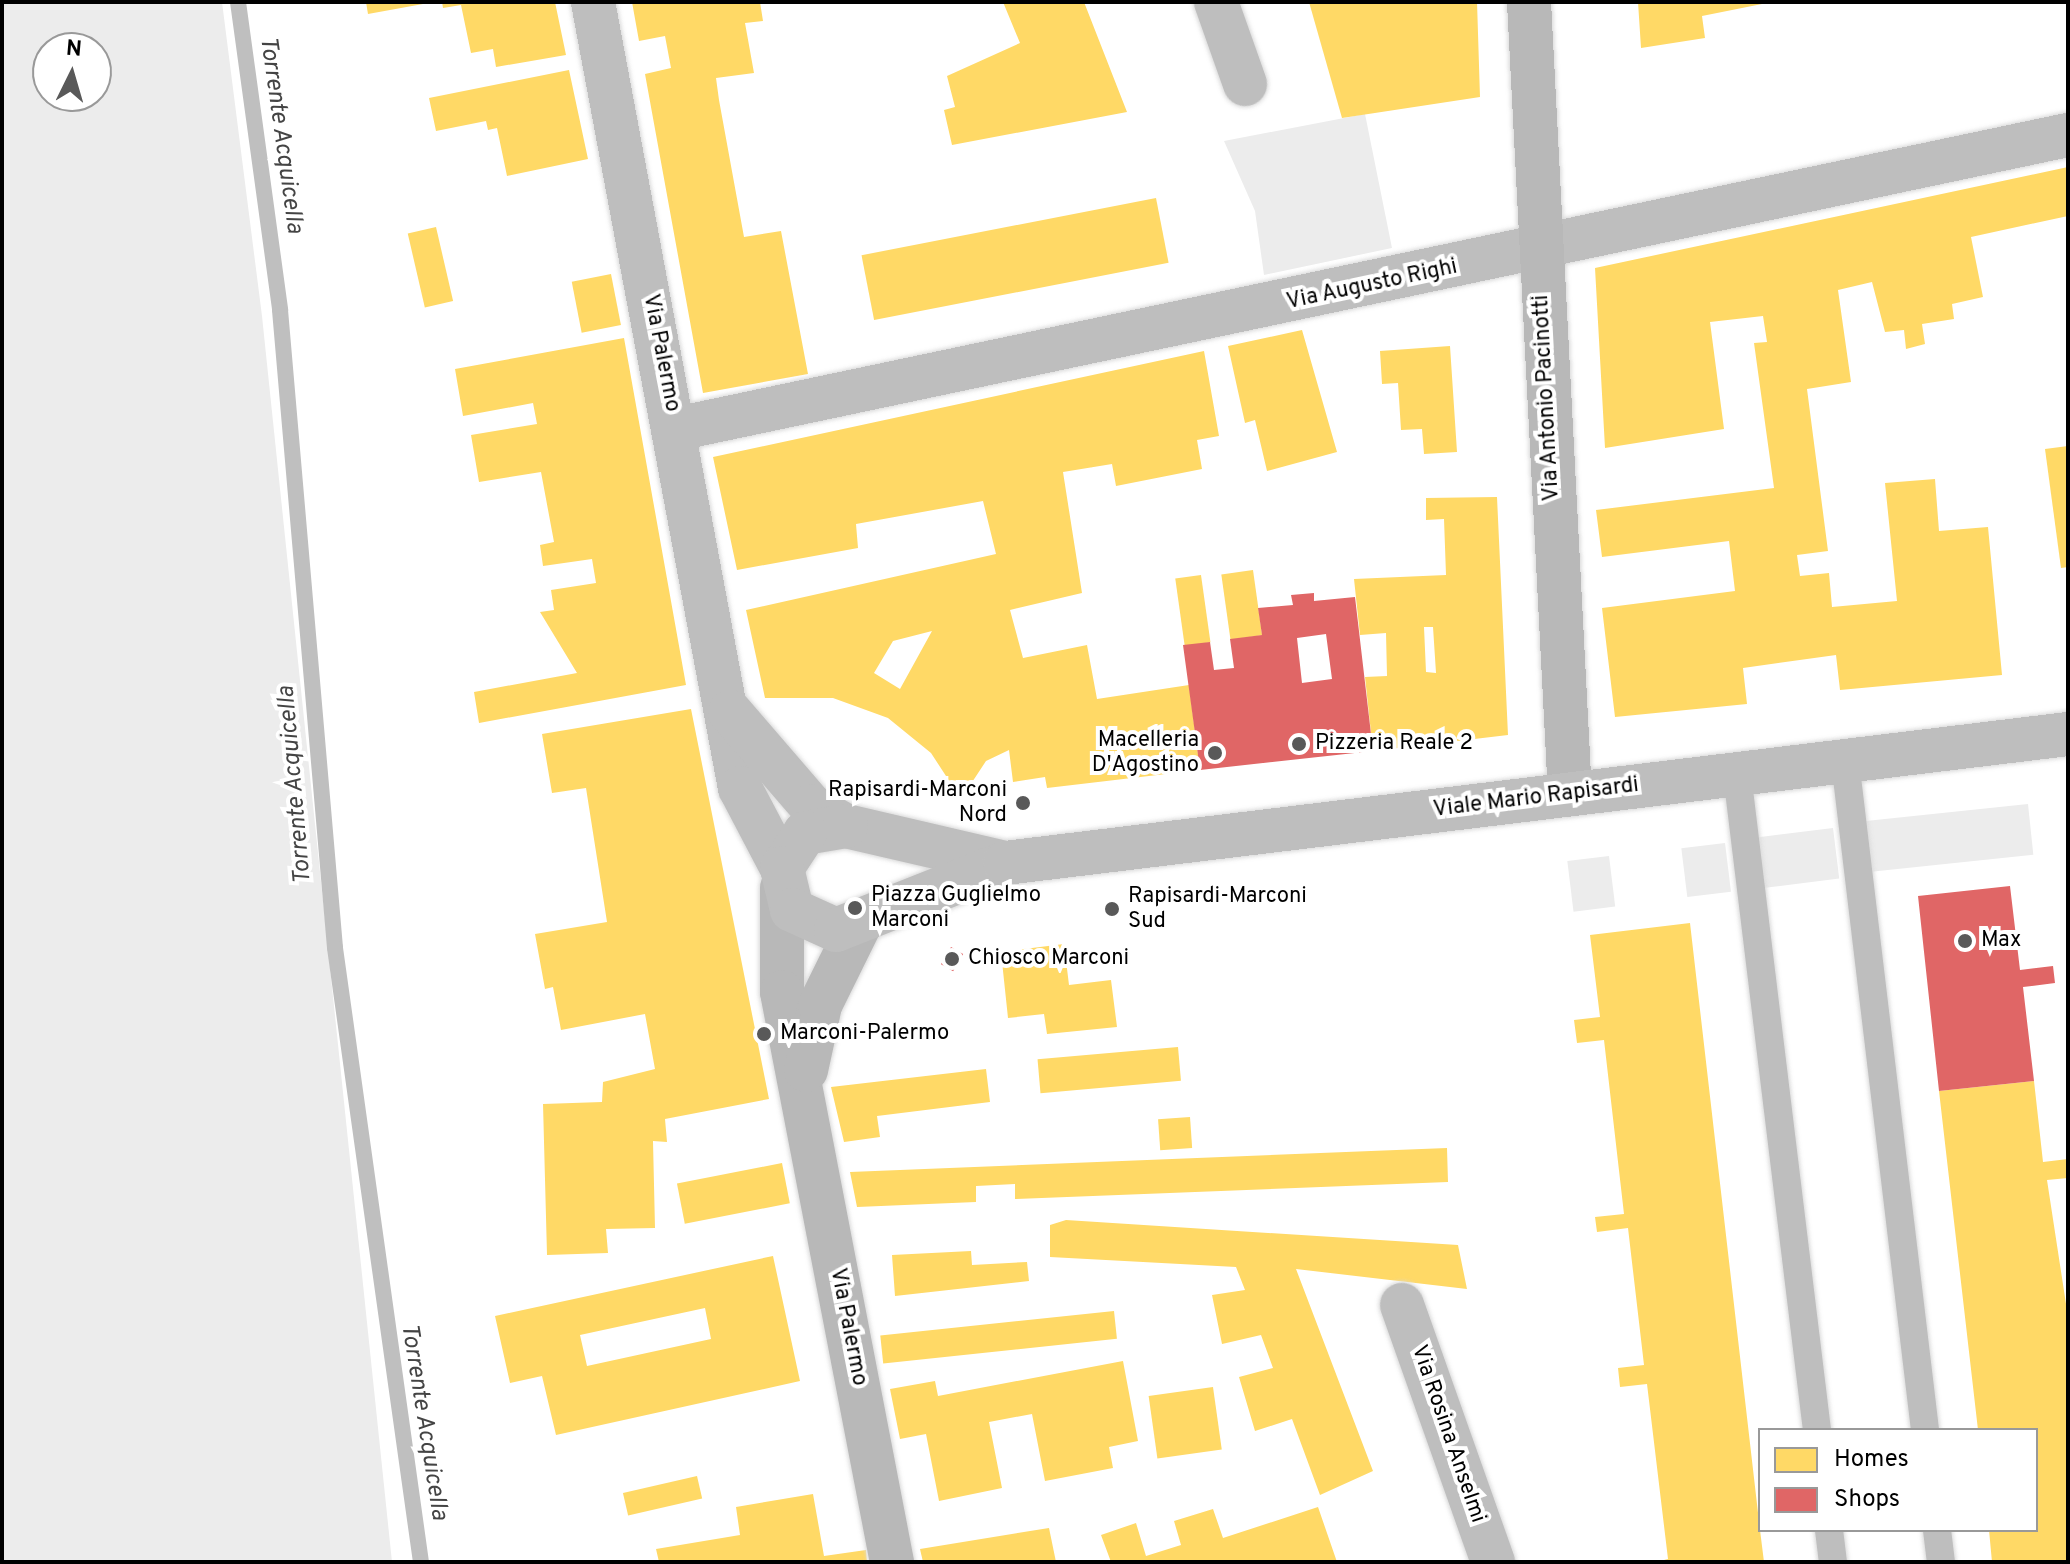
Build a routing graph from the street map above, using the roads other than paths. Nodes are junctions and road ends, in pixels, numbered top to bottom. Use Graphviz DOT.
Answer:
graph roads {
  1 [pos="593,2"];
  2 [pos="1216,2"];
  3 [pos="1529,2"];
  4 [pos="1245,84"];
  5 [pos="2068,135"];
  6 [pos="1538,250"];
  7 [pos="676,429"];
  8 [pos="724,704"];
  9 [pos="2068,734"];
  10 [pos="1845,761"];
  11 [pos="1737,774"];
  12 [pos="1570,794"];
  13 [pos="854,828"];
  14 [pos="1005,863"];
  15 [pos="782,878"];
  16 [pos="867,918"];
  17 [pos="803,1092"];
  18 [pos="1402,1305"];
  19 [pos="1817,1428"];
  20 [pos="1925,1428"];
  21 [pos="1829,1532"];
  22 [pos="1937,1532"];
  23 [pos="892,1562"];
  24 [pos="1493,1562"];
  25 [pos="1833,1562"];
  26 [pos="1941,1562"];
  1 -- 7 [label="main road, Via Palermo"];
  2 -- 4 [label="main road"];
  3 -- 6 [label="main road, Via Antonio Pacinotti"];
  5 -- 6 [label="main road, Via Augusto Righi"];
  6 -- 7 [label="main road, Via Augusto Righi"];
  6 -- 12 [label="main road, Via Antonio Pacinotti"];
  7 -- 8 [label="main road, Via Palermo"];
  8 -- 13 [label="main road"];
  8 -- 15 [label="main road, Via Palermo"];
  9 -- 10 [label="main road, Viale Mario Rapisardi"];
  10 -- 11 [label="main road, Viale Mario Rapisardi"];
  10 -- 20 [label="lane"];
  11 -- 12 [label="main road, Viale Mario Rapisardi"];
  11 -- 19 [label="lane"];
  12 -- 14 [label="main road, Viale Mario Rapisardi"];
  13 -- 14 [label="main road"];
  13 -- 15 [label="main road"];
  13 -- 16 [label="main road"];
  14 -- 16 [label="main road"];
  15 -- 16 [label="main road"];
  15 -- 17 [label="main road, Via Palermo"];
  16 -- 17 [label="main road"];
  17 -- 23 [label="main road, Via Palermo"];
  18 -- 24 [label="main road, Via Rosina Anselmi"];
  21 -- 25 [label="lane"];
  22 -- 26 [label="lane"];
}
